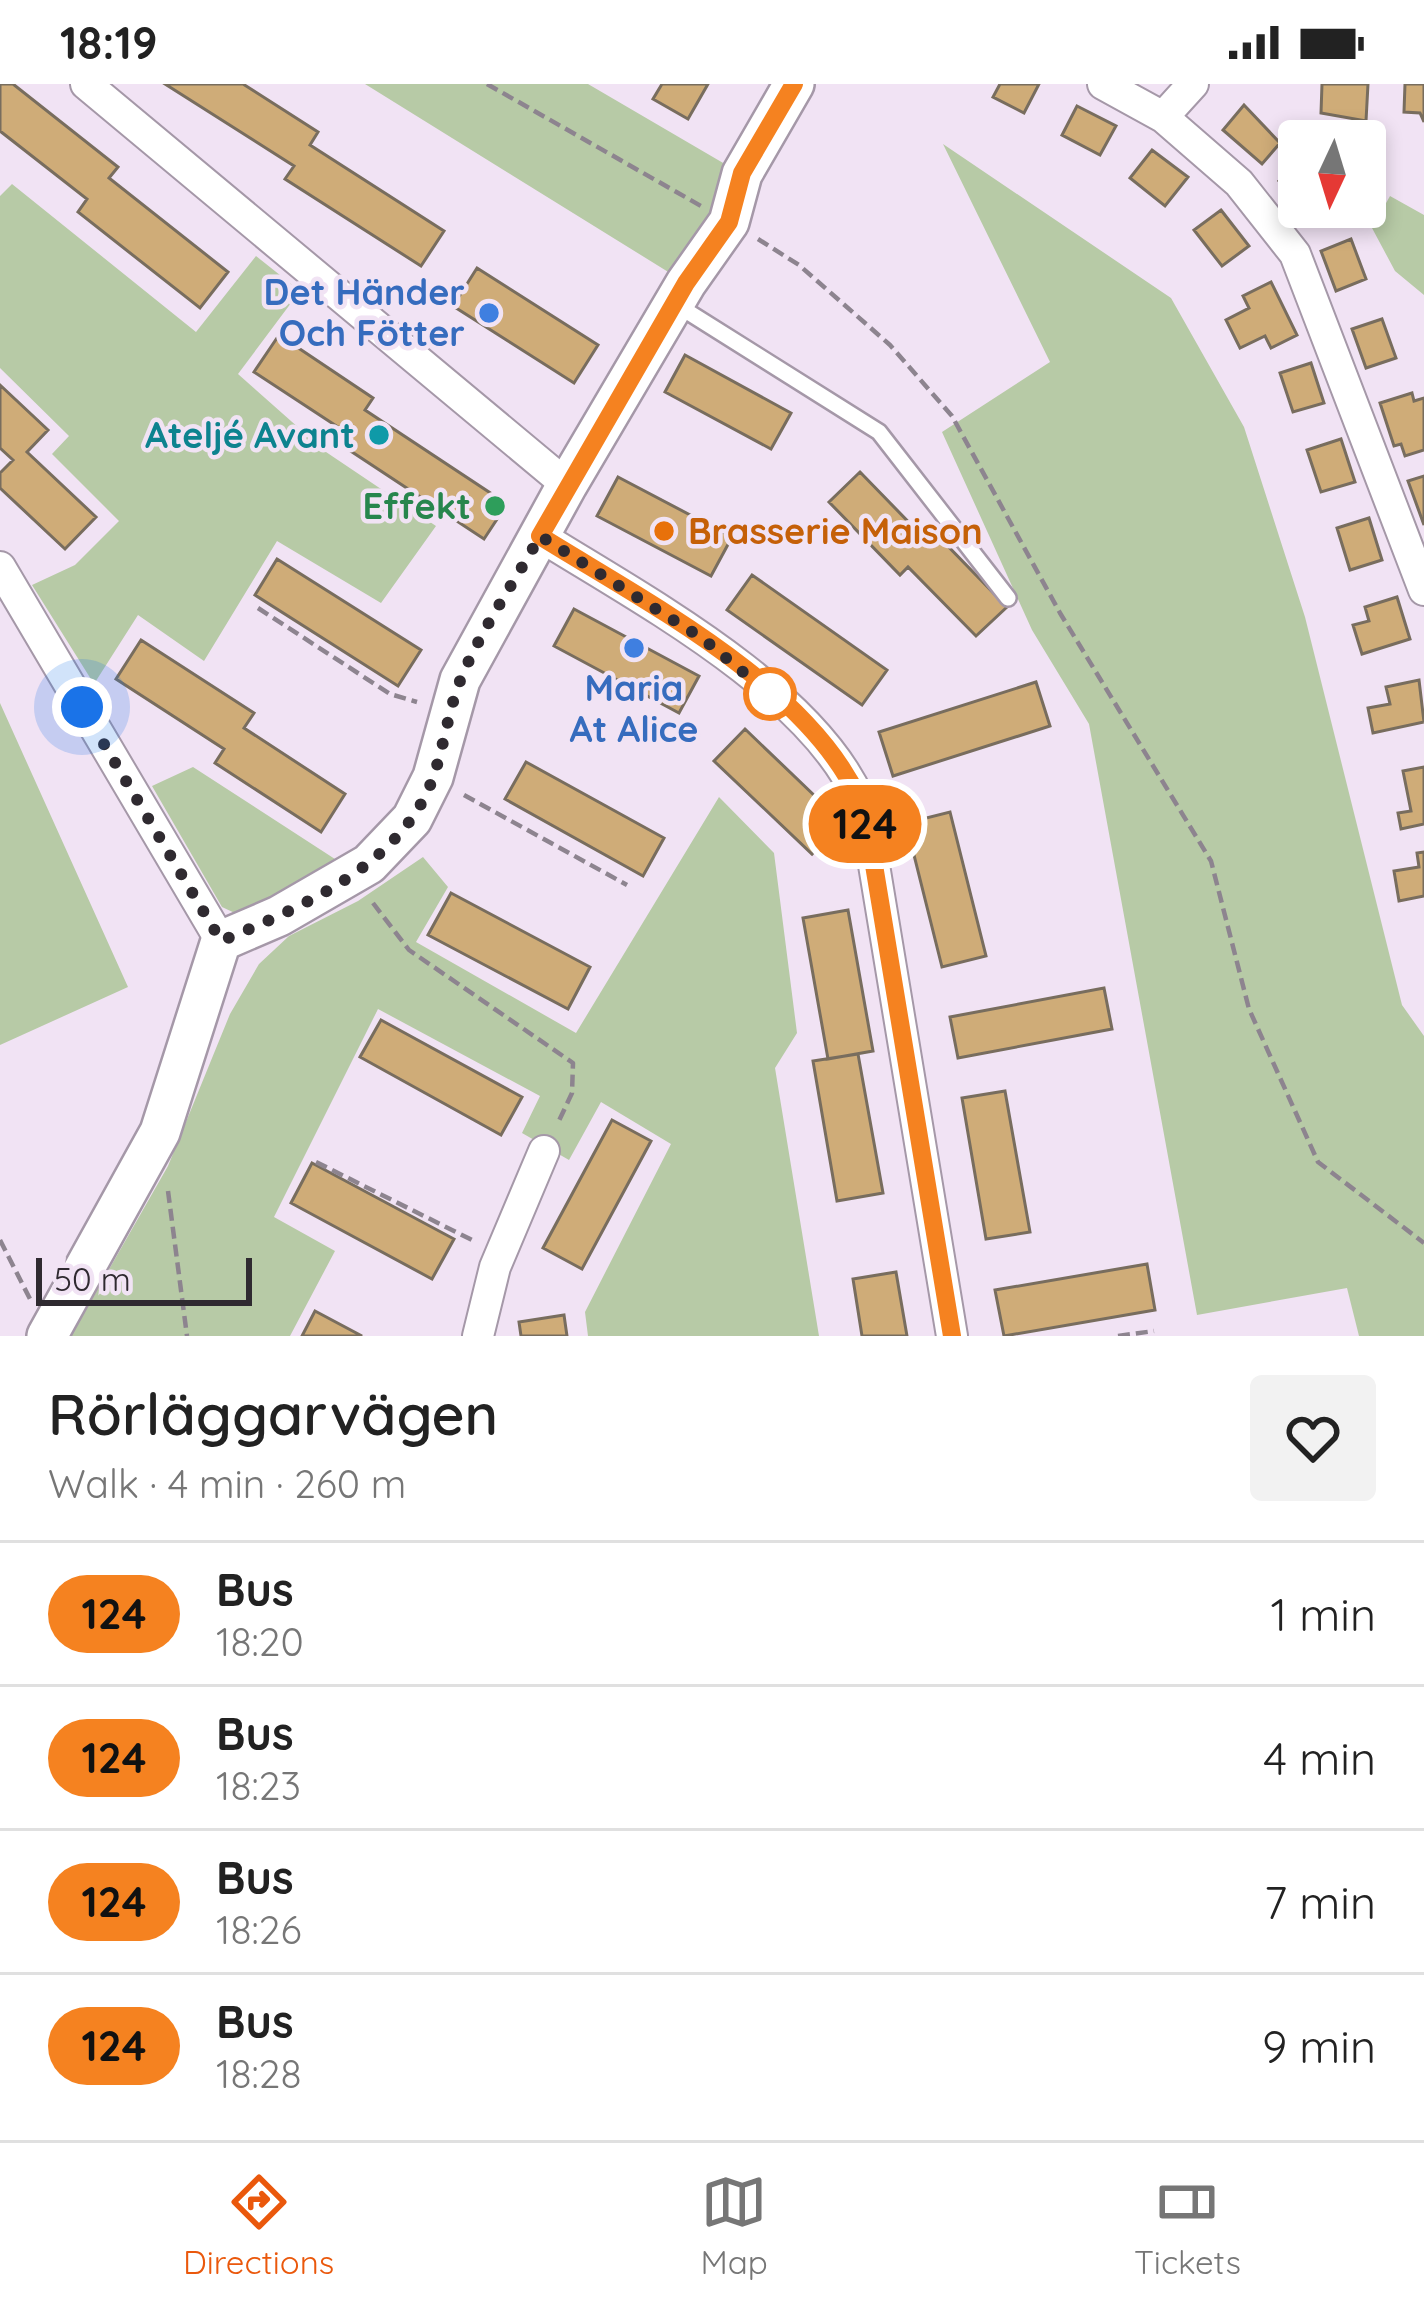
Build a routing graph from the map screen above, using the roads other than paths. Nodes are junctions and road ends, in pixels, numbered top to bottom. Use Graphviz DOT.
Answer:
graph roads {
  1 [pos="86,84"];
  2 [pos="794,84"];
  3 [pos="1103,84"];
  4 [pos="1192,84"];
  5 [pos="1163,117"];
  6 [pos="674,303"];
  7 [pos="566,484"];
  8 [pos="540,536"];
  9 [pos="0,567"];
  10 [pos="1424,590"];
  11 [pos="1008,598"];
  12 [pos="221,941"];
  13 [pos="544,1151"];
  14 [pos="47,1335"];
  15 [pos="478,1336"];
  16 [pos="952,1336"];
  1 -- 7 [label="street"];
  2 -- 6 [label="street"];
  3 -- 5 [label="street"];
  4 -- 5 [label="street"];
  5 -- 10 [label="street"];
  6 -- 7 [label="street"];
  6 -- 11 [label="lane"];
  7 -- 8 [label="street"];
  8 -- 12 [label="street"];
  8 -- 16 [label="street"];
  9 -- 12 [label="street"];
  12 -- 14 [label="street"];
  13 -- 15 [label="street"];
}
